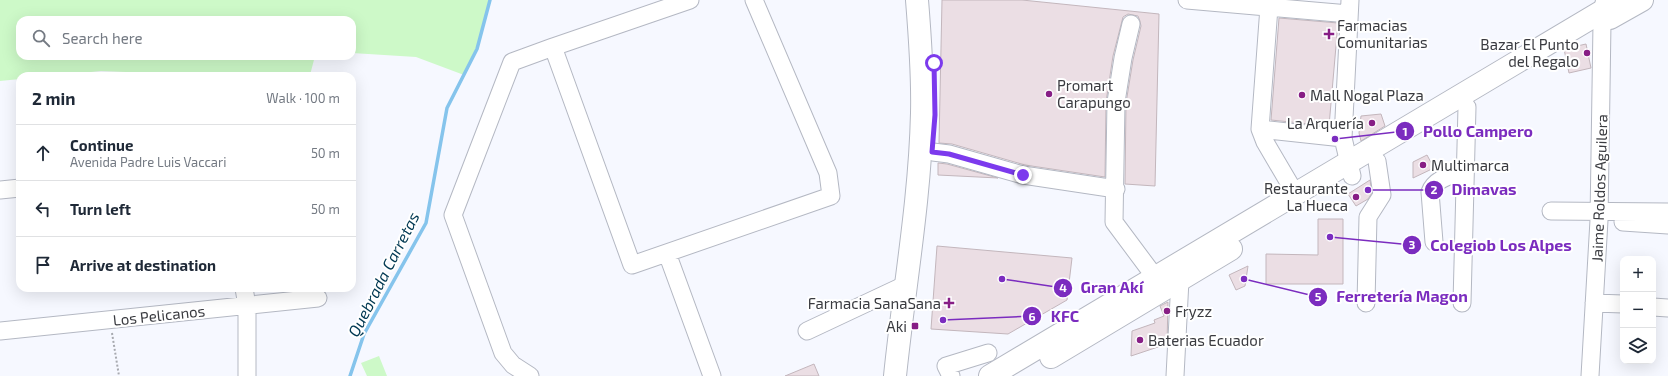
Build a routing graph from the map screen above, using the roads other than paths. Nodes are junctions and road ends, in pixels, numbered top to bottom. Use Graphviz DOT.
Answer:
graph roads {
  1 [pos="690,0"];
  2 [pos="754,0"];
  3 [pos="917,0"];
  4 [pos="931,0"];
  5 [pos="1187,0"];
  6 [pos="1642,0"];
  7 [pos="1246,2"];
  8 [pos="1269,7"];
  9 [pos="1350,7"];
  10 [pos="1608,8"];
  11 [pos="1131,24"];
  12 [pos="553,47"];
  13 [pos="1467,107"];
  14 [pos="1260,129"];
  15 [pos="1343,138"];
  16 [pos="932,152"];
  17 [pos="1377,161"];
  18 [pos="1350,169"];
  19 [pos="1465,170"];
  20 [pos="16,188"];
  21 [pos="1116,189"];
  22 [pos="0,190"];
  23 [pos="1295,193"];
  24 [pos="1551,211"];
  25 [pos="1668,212"];
  26 [pos="1599,216"];
  27 [pos="1668,226"];
  28 [pos="1434,242"];
  29 [pos="667,253"];
  30 [pos="1154,277"];
  31 [pos="1180,280"];
  32 [pos="908,284"];
  33 [pos="244,292"];
  34 [pos="318,298"];
  35 [pos="1366,303"];
  36 [pos="1462,303"];
  37 [pos="1594,303"];
  38 [pos="1620,304"];
  39 [pos="246,306"];
  40 [pos="1656,306"];
  41 [pos="1668,308"];
  42 [pos="0,331"];
  43 [pos="807,331"];
  44 [pos="988,353"];
  45 [pos="944,371"];
  46 [pos="247,376"];
  47 [pos="530,376"];
  48 [pos="712,376"];
  49 [pos="895,376"];
  50 [pos="911,376"];
  51 [pos="990,376"];
  52 [pos="1019,376"];
  53 [pos="1176,376"];
  54 [pos="1590,376"];
  1 -- 12 [label="street"];
  2 -- 29 [label="street"];
  3 -- 32 [label="main road"];
  4 -- 16 [label="main road"];
  5 -- 7 [label="street"];
  6 -- 10 [label="main road"];
  7 -- 8 [label="street"];
  8 -- 9 [label="street"];
  8 -- 14 [label="street"];
  9 -- 15 [label="street"];
  10 -- 13 [label="main road"];
  10 -- 18 [label="main road"];
  10 -- 26 [label="street, Jaime Roldos Aguilera"];
  11 -- 21 [label="street"];
  12 -- 29 [label="street"];
  12 -- 47 [label="street"];
  13 -- 17 [label="main road"];
  13 -- 19 [label="street"];
  14 -- 15 [label="street"];
  14 -- 23 [label="street"];
  15 -- 18 [label="street"];
  16 -- 21 [label="street"];
  16 -- 50 [label="main road"];
  17 -- 18 [label="main road"];
  17 -- 35 [label="street"];
  18 -- 23 [label="main road"];
  18 -- 31 [label="main road"];
  19 -- 28 [label="street"];
  19 -- 36 [label="street"];
  20 -- 22 [label="street"];
  21 -- 30 [label="street"];
  23 -- 30 [label="main road"];
  24 -- 26 [label="street"];
  25 -- 26 [label="street"];
  26 -- 27 [label="street"];
  26 -- 37 [label="street, Jaime Roldos Aguilera"];
  29 -- 48 [label="street"];
  30 -- 51 [label="main road"];
  31 -- 52 [label="main road"];
  31 -- 53 [label="street"];
  32 -- 43 [label="street"];
  32 -- 49 [label="main road"];
  33 -- 39 [label="street"];
  34 -- 39 [label="street, Los Pelicanos"];
  37 -- 38 [label="street"];
  37 -- 54 [label="street, Jaime Roldos Aguilera"];
  39 -- 42 [label="street, Los Pelicanos"];
  39 -- 46 [label="street"];
  40 -- 41 [label="street"];
  44 -- 45 [label="street"];
}
